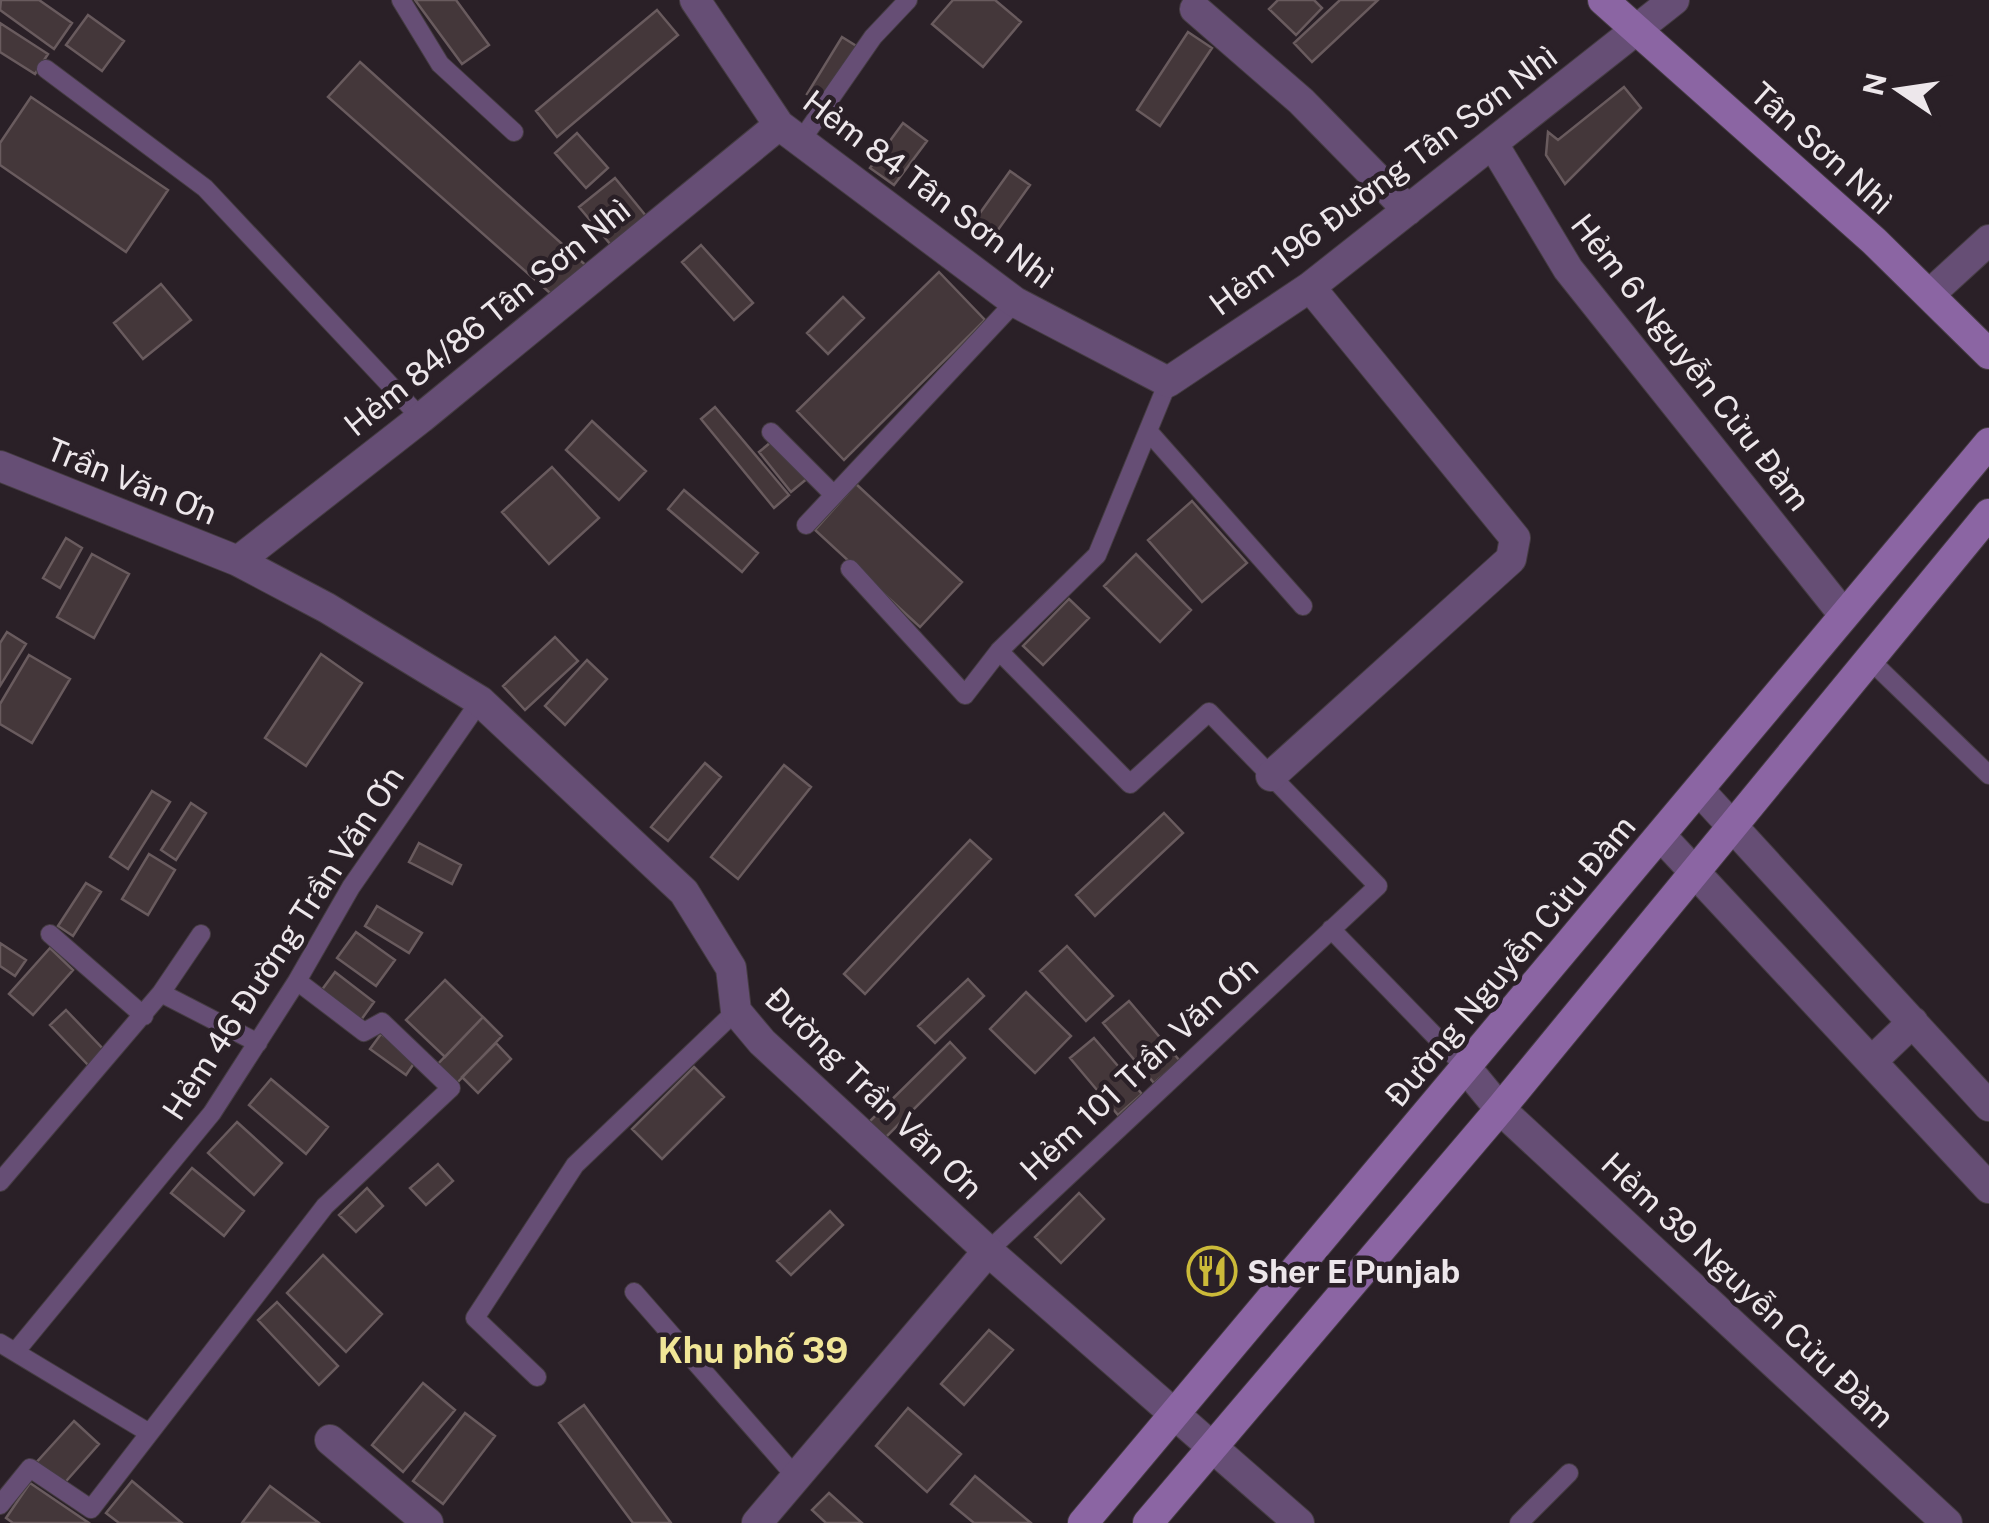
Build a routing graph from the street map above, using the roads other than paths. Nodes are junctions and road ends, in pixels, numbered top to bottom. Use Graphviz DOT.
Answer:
graph roads {
  1 [pos="401,0"];
  2 [pos="694,0"];
  3 [pos="908,0"];
  4 [pos="1602,0"];
  5 [pos="1674,0"];
  6 [pos="1196,10"];
  7 [pos="1638,31"];
  8 [pos="46,69"];
  9 [pos="514,132"];
  10 [pos="789,133"];
  11 [pos="1493,144"];
  12 [pos="1408,210"];
  13 [pos="1989,240"];
  14 [pos="1310,287"];
  15 [pos="1930,294"];
  16 [pos="1014,302"];
  17 [pos="1989,354"];
  18 [pos="1168,382"];
  19 [pos="421,418"];
  20 [pos="1148,431"];
  21 [pos="771,432"];
  22 [pos="1989,442"];
  23 [pos="0,466"];
  24 [pos="834,495"];
  25 [pos="1989,514"];
  26 [pos="806,525"];
  27 [pos="238,561"];
  28 [pos="850,569"];
  29 [pos="1303,606"];
  30 [pos="1844,615"];
  31 [pos="999,651"];
  32 [pos="1869,659"];
  33 [pos="480,701"];
  34 [pos="1989,775"];
  35 [pos="1271,776"];
  36 [pos="1699,790"];
  37 [pos="1732,826"];
  38 [pos="1661,836"];
  39 [pos="1696,870"];
  40 [pos="1331,928"];
  41 [pos="50,934"];
  42 [pos="201,934"];
  43 [pos="297,981"];
  44 [pos="161,992"];
  45 [pos="736,1010"];
  46 [pos="144,1016"];
  47 [pos="1913,1022"];
  48 [pos="258,1043"];
  49 [pos="1872,1061"];
  50 [pos="1467,1069"];
  51 [pos="1989,1106"];
  52 [pos="1500,1109"];
  53 [pos="0,1182"];
  54 [pos="1989,1188"];
  55 [pos="988,1251"];
  56 [pos="634,1292"];
  57 [pos="8,1347"];
  58 [pos="537,1377"];
  59 [pos="1174,1413"];
  60 [pos="146,1431"];
  61 [pos="330,1440"];
  62 [pos="1212,1446"];
  63 [pos="1569,1473"];
  64 [pos="796,1476"];
  65 [pos="0,1505"];
  66 [pos="410,1517"];
  67 [pos="757,1523"];
  68 [pos="1083,1523"];
  69 [pos="1148,1523"];
  70 [pos="1299,1523"];
  71 [pos="1519,1523"];
  72 [pos="1947,1523"];
  1 -- 9 [label="lane"];
  2 -- 10 [label="street, Hẻm 84 Tân Sơn Nhì"];
  3 -- 10 [label="lane"];
  4 -- 7 [label="street, Tân Sơn Nhì"];
  5 -- 7 [label="street, Hẻm 196 Đường Tân Sơn Nhì"];
  6 -- 12 [label="street"];
  7 -- 11 [label="street, Hẻm 196 Đường Tân Sơn Nhì"];
  7 -- 15 [label="street, Tân Sơn Nhì"];
  8 -- 19 [label="lane"];
  10 -- 16 [label="street, Hẻm 84 Tân Sơn Nhì"];
  10 -- 19 [label="street, Hẻm 84/86 Tân Sơn Nhì"];
  11 -- 12 [label="street, Hẻm 196 Đường Tân Sơn Nhì"];
  11 -- 30 [label="street, Hẻm 6 Nguyễn Cửu Đàm"];
  12 -- 14 [label="street, Hẻm 196 Đường Tân Sơn Nhì"];
  13 -- 15 [label="street"];
  14 -- 18 [label="street, Hẻm 196 Đường Tân Sơn Nhì"];
  14 -- 35 [label="street"];
  15 -- 17 [label="street, Tân Sơn Nhì"];
  16 -- 18 [label="street, Hẻm 84 Tân Sơn Nhì"];
  16 -- 24 [label="lane"];
  18 -- 20 [label="lane"];
  19 -- 27 [label="street, Hẻm 84/86 Tân Sơn Nhì"];
  20 -- 29 [label="lane"];
  20 -- 31 [label="lane"];
  21 -- 24 [label="lane"];
  22 -- 30 [label="street, Đường Nguyễn Cửu Đàm"];
  23 -- 27 [label="street, Trần Văn Ơn"];
  24 -- 26 [label="lane"];
  25 -- 32 [label="street"];
  27 -- 33 [label="street, Đường Trần Văn Ơn"];
  28 -- 31 [label="lane"];
  30 -- 36 [label="street, Đường Nguyễn Cửu Đàm"];
  31 -- 35 [label="lane"];
  32 -- 34 [label="lane"];
  32 -- 37 [label="street"];
  33 -- 43 [label="lane, Hẻm 46 Đường Trần Văn Ơn"];
  33 -- 45 [label="street, Đường Trần Văn Ơn"];
  35 -- 40 [label="lane, Hẻm 101 Trần Văn Ơn"];
  36 -- 37 [label="street"];
  36 -- 38 [label="street, Đường Nguyễn Cửu Đàm"];
  37 -- 39 [label="street"];
  37 -- 47 [label="street"];
  38 -- 39 [label="street"];
  38 -- 50 [label="street, Đường Nguyễn Cửu Đàm"];
  39 -- 49 [label="street"];
  39 -- 52 [label="street"];
  40 -- 50 [label="lane"];
  40 -- 55 [label="lane, Hẻm 101 Trần Văn Ơn"];
  41 -- 46 [label="lane"];
  42 -- 44 [label="lane"];
  43 -- 48 [label="lane, Hẻm 46 Đường Trần Văn Ơn"];
  43 -- 60 [label="lane"];
  44 -- 46 [label="lane"];
  44 -- 48 [label="lane"];
  45 -- 55 [label="street, Đường Trần Văn Ơn"];
  45 -- 58 [label="lane"];
  46 -- 53 [label="lane"];
  47 -- 49 [label="street"];
  47 -- 51 [label="street"];
  48 -- 57 [label="lane, Hẻm 46 Đường Trần Văn Ơn"];
  49 -- 54 [label="street"];
  50 -- 52 [label="street, Hẻm 39 Nguyễn Cửu Đàm"];
  50 -- 59 [label="street, Đường Nguyễn Cửu Đàm"];
  52 -- 62 [label="street"];
  52 -- 72 [label="street, Hẻm 39 Nguyễn Cửu Đàm"];
  55 -- 59 [label="street, Đường Trần Văn Ơn"];
  55 -- 64 [label="street"];
  56 -- 64 [label="lane"];
  57 -- 60 [label="lane"];
  59 -- 62 [label="street, Đường Trần Văn Ơn"];
  59 -- 68 [label="street, Đường Nguyễn Cửu Đàm"];
  60 -- 65 [label="lane"];
  61 -- 66 [label="street"];
  62 -- 69 [label="street"];
  62 -- 70 [label="street, Đường Trần Văn Ơn"];
  63 -- 71 [label="lane"];
  64 -- 67 [label="street"];
}
